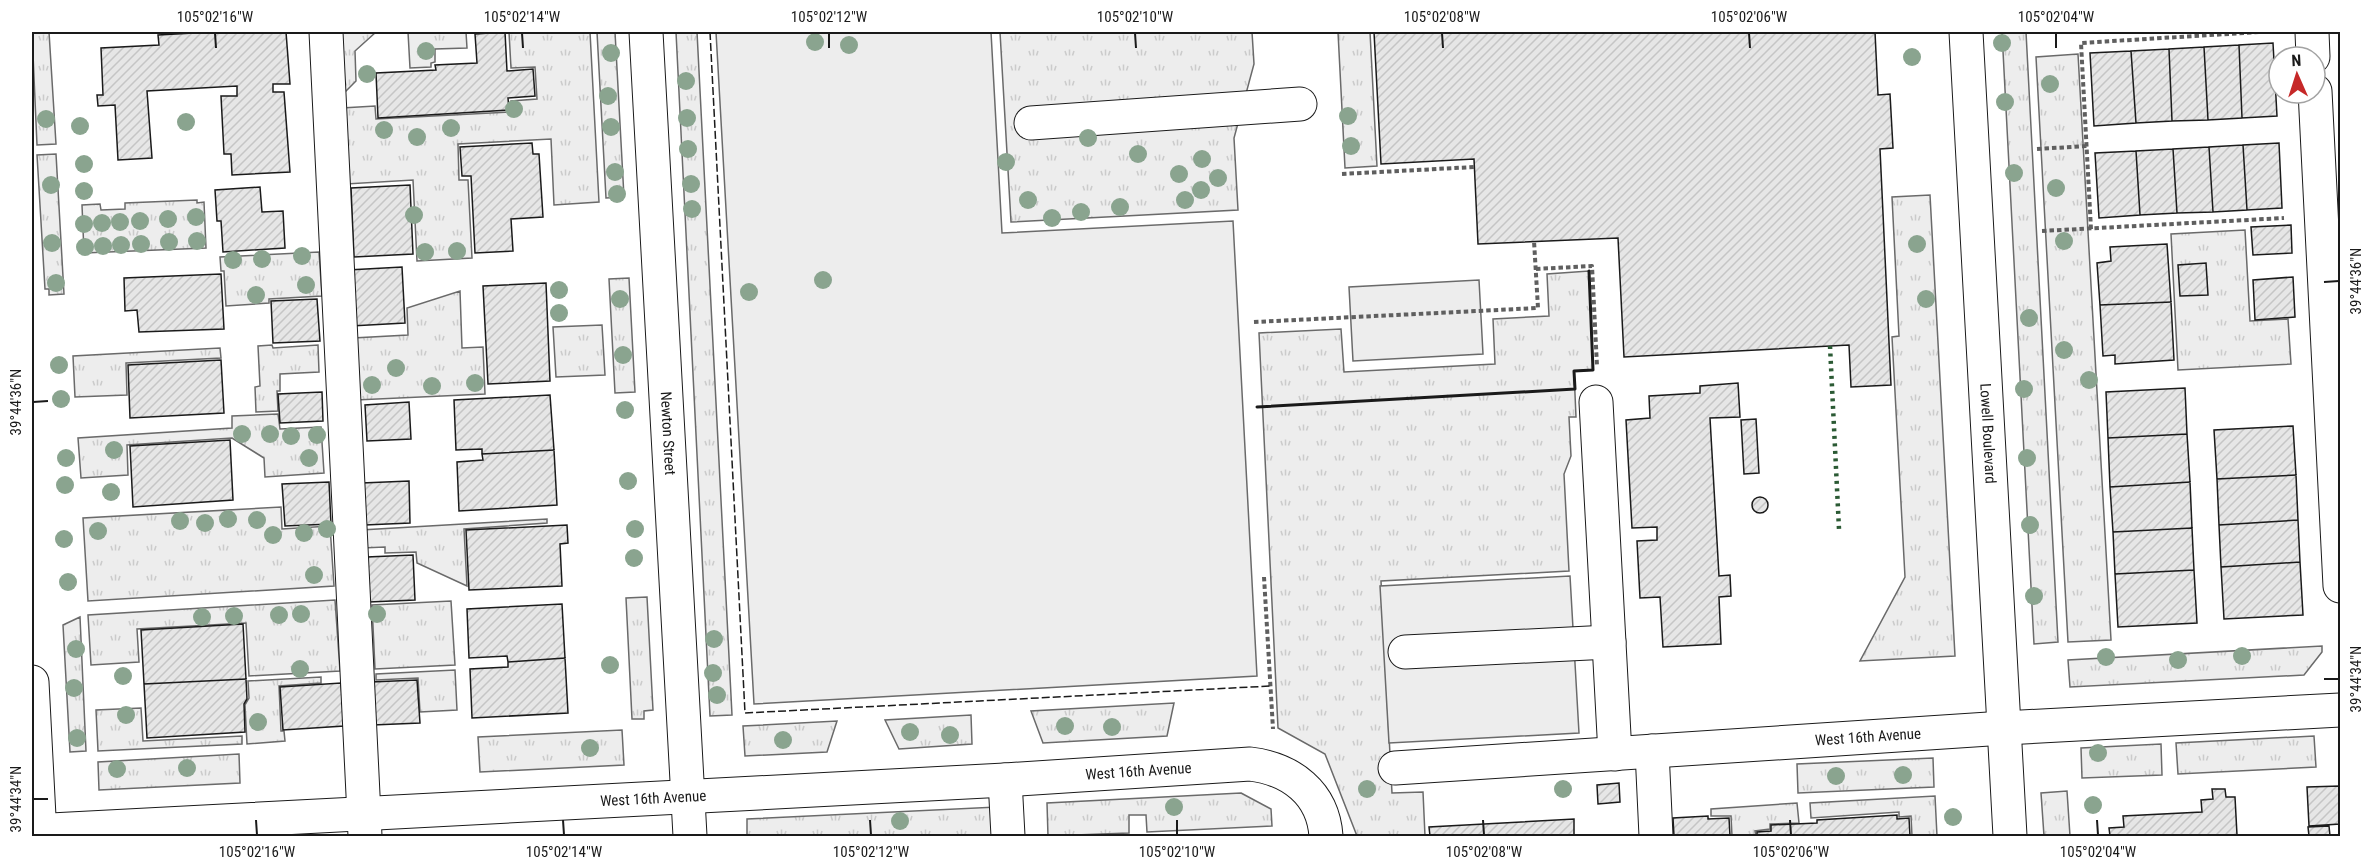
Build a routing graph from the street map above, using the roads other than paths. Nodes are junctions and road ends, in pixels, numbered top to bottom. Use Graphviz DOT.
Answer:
graph roads {
  1 [pos="326,32"];
  2 [pos="646,32"];
  3 [pos="1966,32"];
  4 [pos="1300,104"];
  5 [pos="2316,105"];
  6 [pos="1031,123"];
  7 [pos="1596,402"];
  8 [pos="2340,586"];
  9 [pos="1609,642"];
  10 [pos="1405,652"];
  11 [pos="32,682"];
  12 [pos="2340,710"];
  13 [pos="2004,728"];
  14 [pos="1652,751"];
  15 [pos="1615,754"];
  16 [pos="1395,768"];
  17 [pos="1005,780"];
  18 [pos="688,796"];
  19 [pos="364,825"];
  20 [pos="37,833"];
  21 [pos="690,837"];
  22 [pos="1008,837"];
  23 [pos="1326,837"];
  24 [pos="1656,837"];
  25 [pos="2010,837"];
  1 -- 19 [label="street"];
  2 -- 18 [label="street, Newton Street"];
  3 -- 13 [label="street, Lowell Boulevard"];
  4 -- 6 [label="street"];
  5 -- 8 [label="street"];
  7 -- 9 [label="street"];
  9 -- 10 [label="street"];
  9 -- 15 [label="street"];
  11 -- 20 [label="street"];
  12 -- 13 [label="street, West 16th Avenue"];
  13 -- 14 [label="street, West 16th Avenue"];
  13 -- 25 [label="street, Lowell Boulevard"];
  14 -- 15 [label="street, West 16th Avenue"];
  14 -- 24 [label="street"];
  15 -- 16 [label="street, West 16th Avenue"];
  17 -- 18 [label="street, West 16th Avenue"];
  17 -- 22 [label="street"];
  17 -- 23 [label="street, West 16th Avenue"];
  18 -- 19 [label="street, West 16th Avenue"];
  18 -- 21 [label="street, Newton Street"];
  19 -- 20 [label="street, West 16th Avenue"];
}
